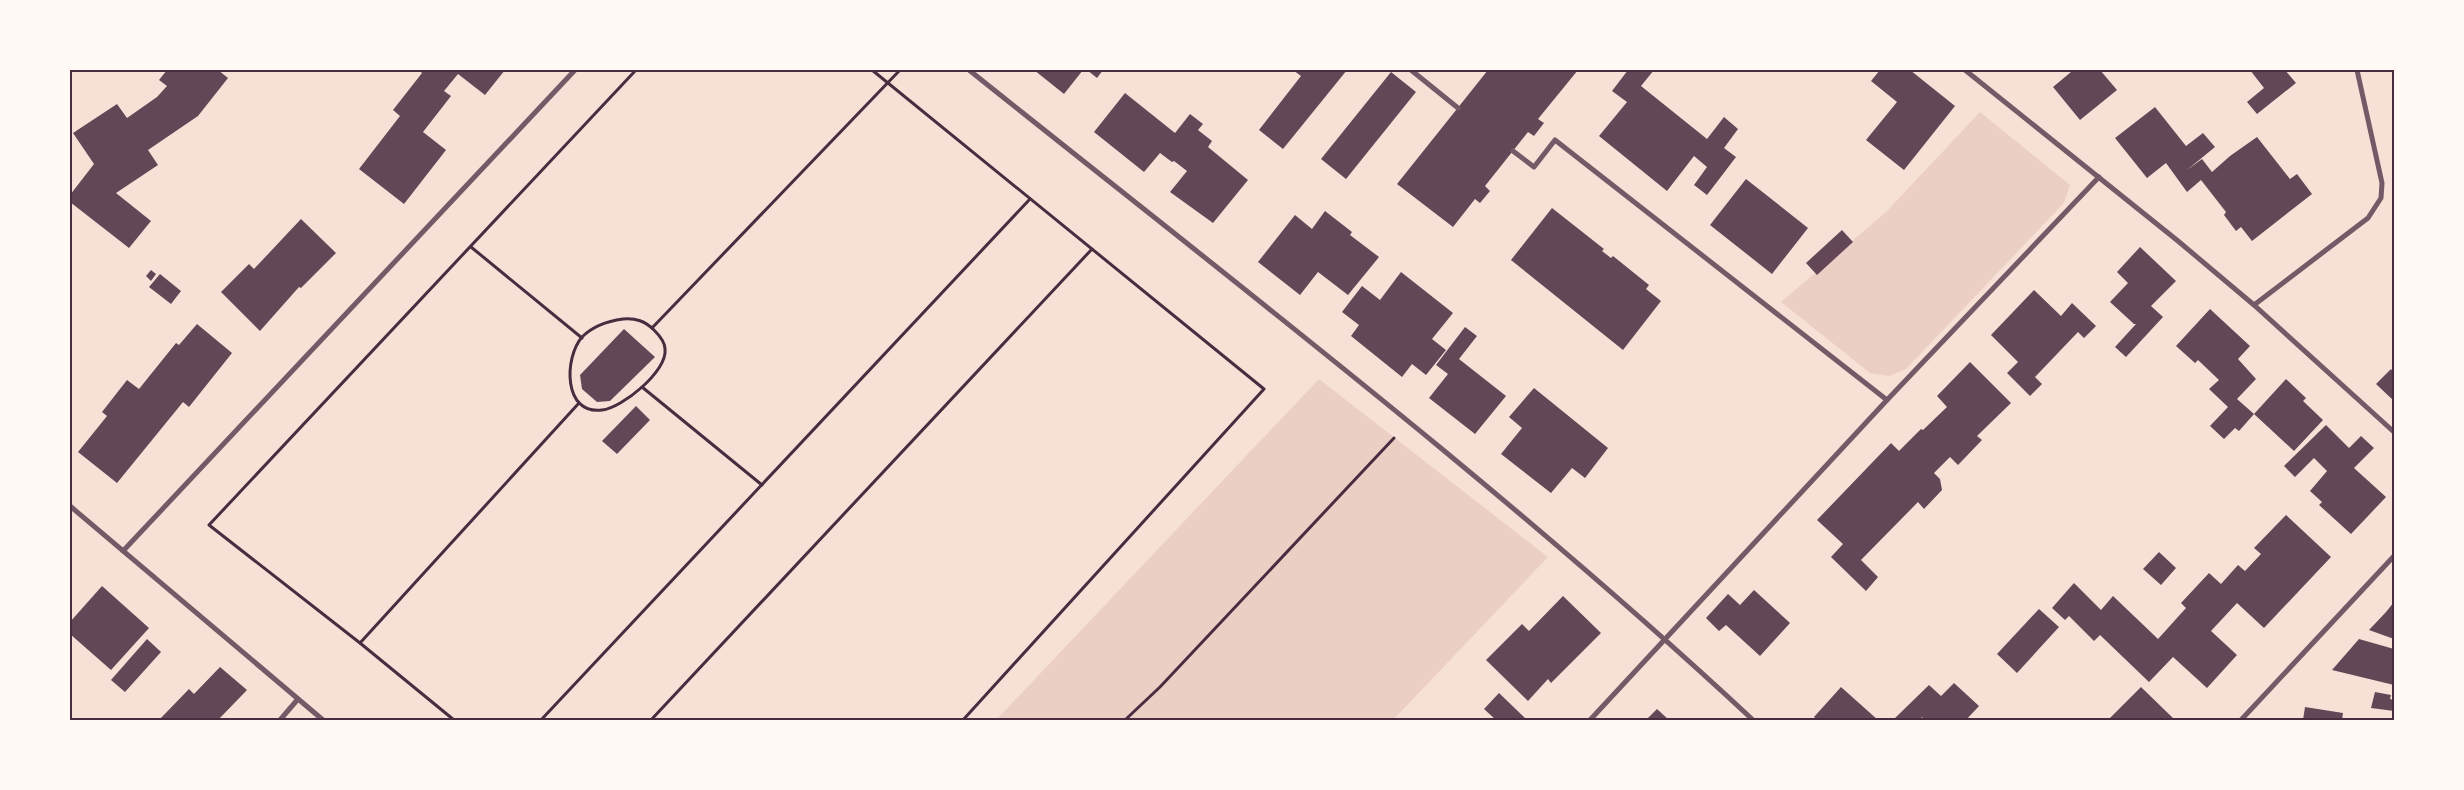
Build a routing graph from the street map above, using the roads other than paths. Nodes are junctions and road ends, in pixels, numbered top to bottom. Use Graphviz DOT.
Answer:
graph roads {
  1 [pos="575,70"];
  2 [pos="970,70"];
  3 [pos="1411,70"];
  4 [pos="1965,70"];
  5 [pos="2356,70"];
  6 [pos="1458,108"];
  7 [pos="1513,152"];
  8 [pos="2099,177"];
  9 [pos="2254,304"];
  10 [pos="1887,400"];
  11 [pos="2394,432"];
  12 [pos="70,506"];
  13 [pos="123,551"];
  14 [pos="2394,556"];
  15 [pos="1666,639"];
  16 [pos="298,699"];
  17 [pos="280,720"];
  18 [pos="323,720"];
  19 [pos="1590,720"];
  20 [pos="1753,720"];
  21 [pos="2241,720"];
  1 -- 13 [label="street"];
  2 -- 15 [label="street"];
  3 -- 6 [label="street"];
  4 -- 8 [label="street"];
  5 -- 9 [label="street"];
  7 -- 10 [label="street"];
  8 -- 9 [label="street"];
  8 -- 10 [label="street"];
  9 -- 11 [label="street"];
  10 -- 15 [label="street"];
  12 -- 13 [label="street"];
  13 -- 16 [label="street"];
  14 -- 21 [label="street"];
  15 -- 19 [label="street"];
  15 -- 20 [label="street"];
  16 -- 17 [label="street"];
  16 -- 18 [label="street"];
}
